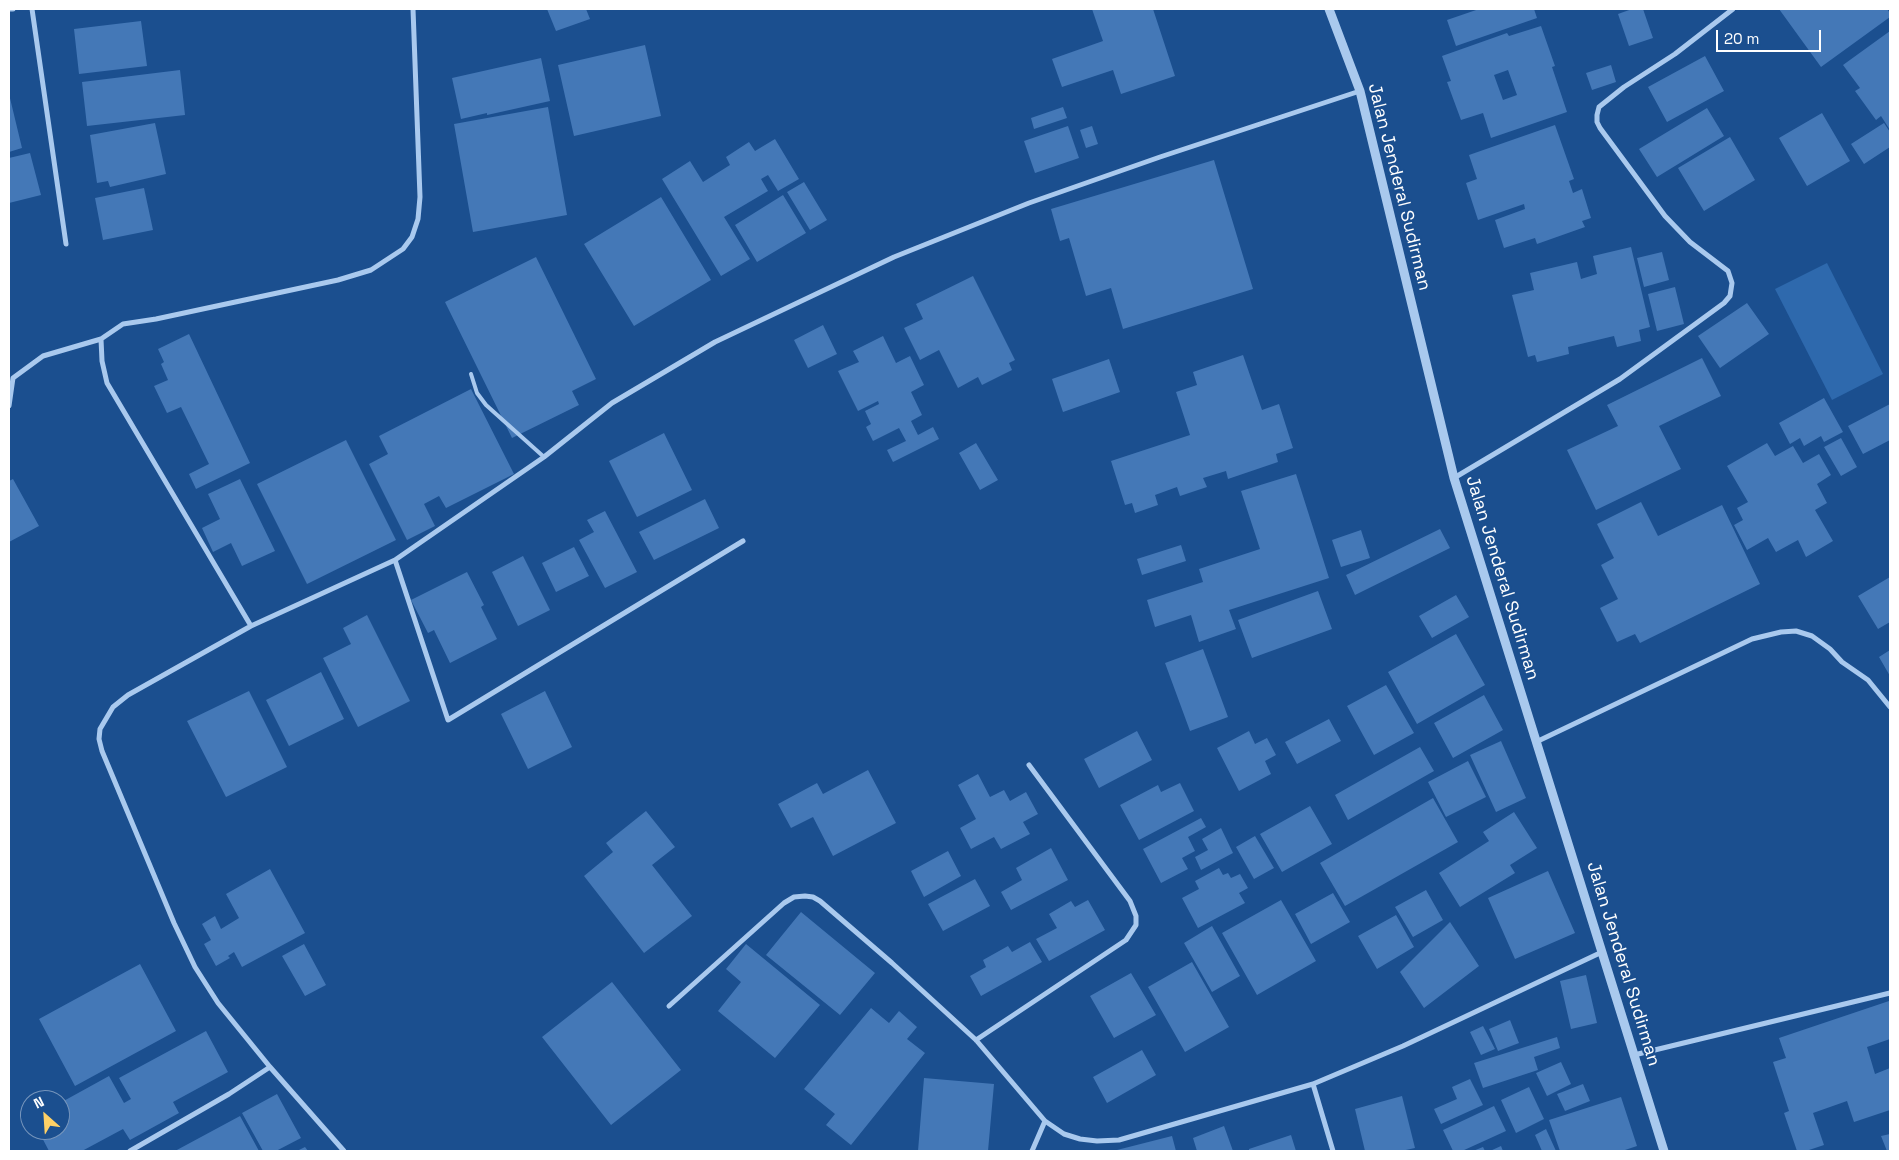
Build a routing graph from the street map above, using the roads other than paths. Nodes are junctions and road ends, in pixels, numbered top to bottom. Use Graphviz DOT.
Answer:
graph roads {
  1 [pos="9,9"];
  2 [pos="13,9"];
  3 [pos="32,9"];
  4 [pos="412,9"];
  5 [pos="1329,9"];
  6 [pos="1733,9"];
  7 [pos="1360,91"];
  8 [pos="66,244"];
  9 [pos="101,339"];
  10 [pos="471,374"];
  11 [pos="11,378"];
  12 [pos="9,406"];
  13 [pos="544,457"];
  14 [pos="1454,478"];
  15 [pos="743,541"];
  16 [pos="395,560"];
  17 [pos="251,626"];
  18 [pos="1890,707"];
  19 [pos="1536,742"];
  20 [pos="1030,765"];
  21 [pos="1603,952"];
  22 [pos="1890,993"];
  23 [pos="669,1006"];
  24 [pos="976,1040"];
  25 [pos="1634,1056"];
  26 [pos="270,1067"];
  27 [pos="1313,1084"];
  28 [pos="1045,1121"];
  29 [pos="130,1151"];
  30 [pos="344,1151"];
  31 [pos="1032,1151"];
  32 [pos="1333,1151"];
  33 [pos="1664,1151"];
  1 -- 2 [label="street"];
  3 -- 8 [label="street"];
  4 -- 9 [label="street"];
  5 -- 7 [label="street, Jalan Jenderal Sudirman"];
  6 -- 14 [label="street"];
  7 -- 13 [label="street"];
  7 -- 14 [label="street, Jalan Jenderal Sudirman"];
  9 -- 11 [label="street"];
  9 -- 17 [label="street"];
  10 -- 13 [label="lane"];
  11 -- 12 [label="street"];
  13 -- 16 [label="street"];
  14 -- 19 [label="street, Jalan Jenderal Sudirman"];
  15 -- 16 [label="street"];
  16 -- 17 [label="street"];
  17 -- 26 [label="street"];
  18 -- 19 [label="street"];
  19 -- 21 [label="street, Jalan Jenderal Sudirman"];
  20 -- 24 [label="street"];
  21 -- 25 [label="street, Jalan Jenderal Sudirman"];
  21 -- 27 [label="street"];
  22 -- 25 [label="street"];
  23 -- 24 [label="street"];
  24 -- 28 [label="street"];
  25 -- 33 [label="street, Jalan Jenderal Sudirman"];
  26 -- 29 [label="street"];
  26 -- 30 [label="street"];
  27 -- 28 [label="street"];
  27 -- 32 [label="street"];
  28 -- 31 [label="street"];
}
